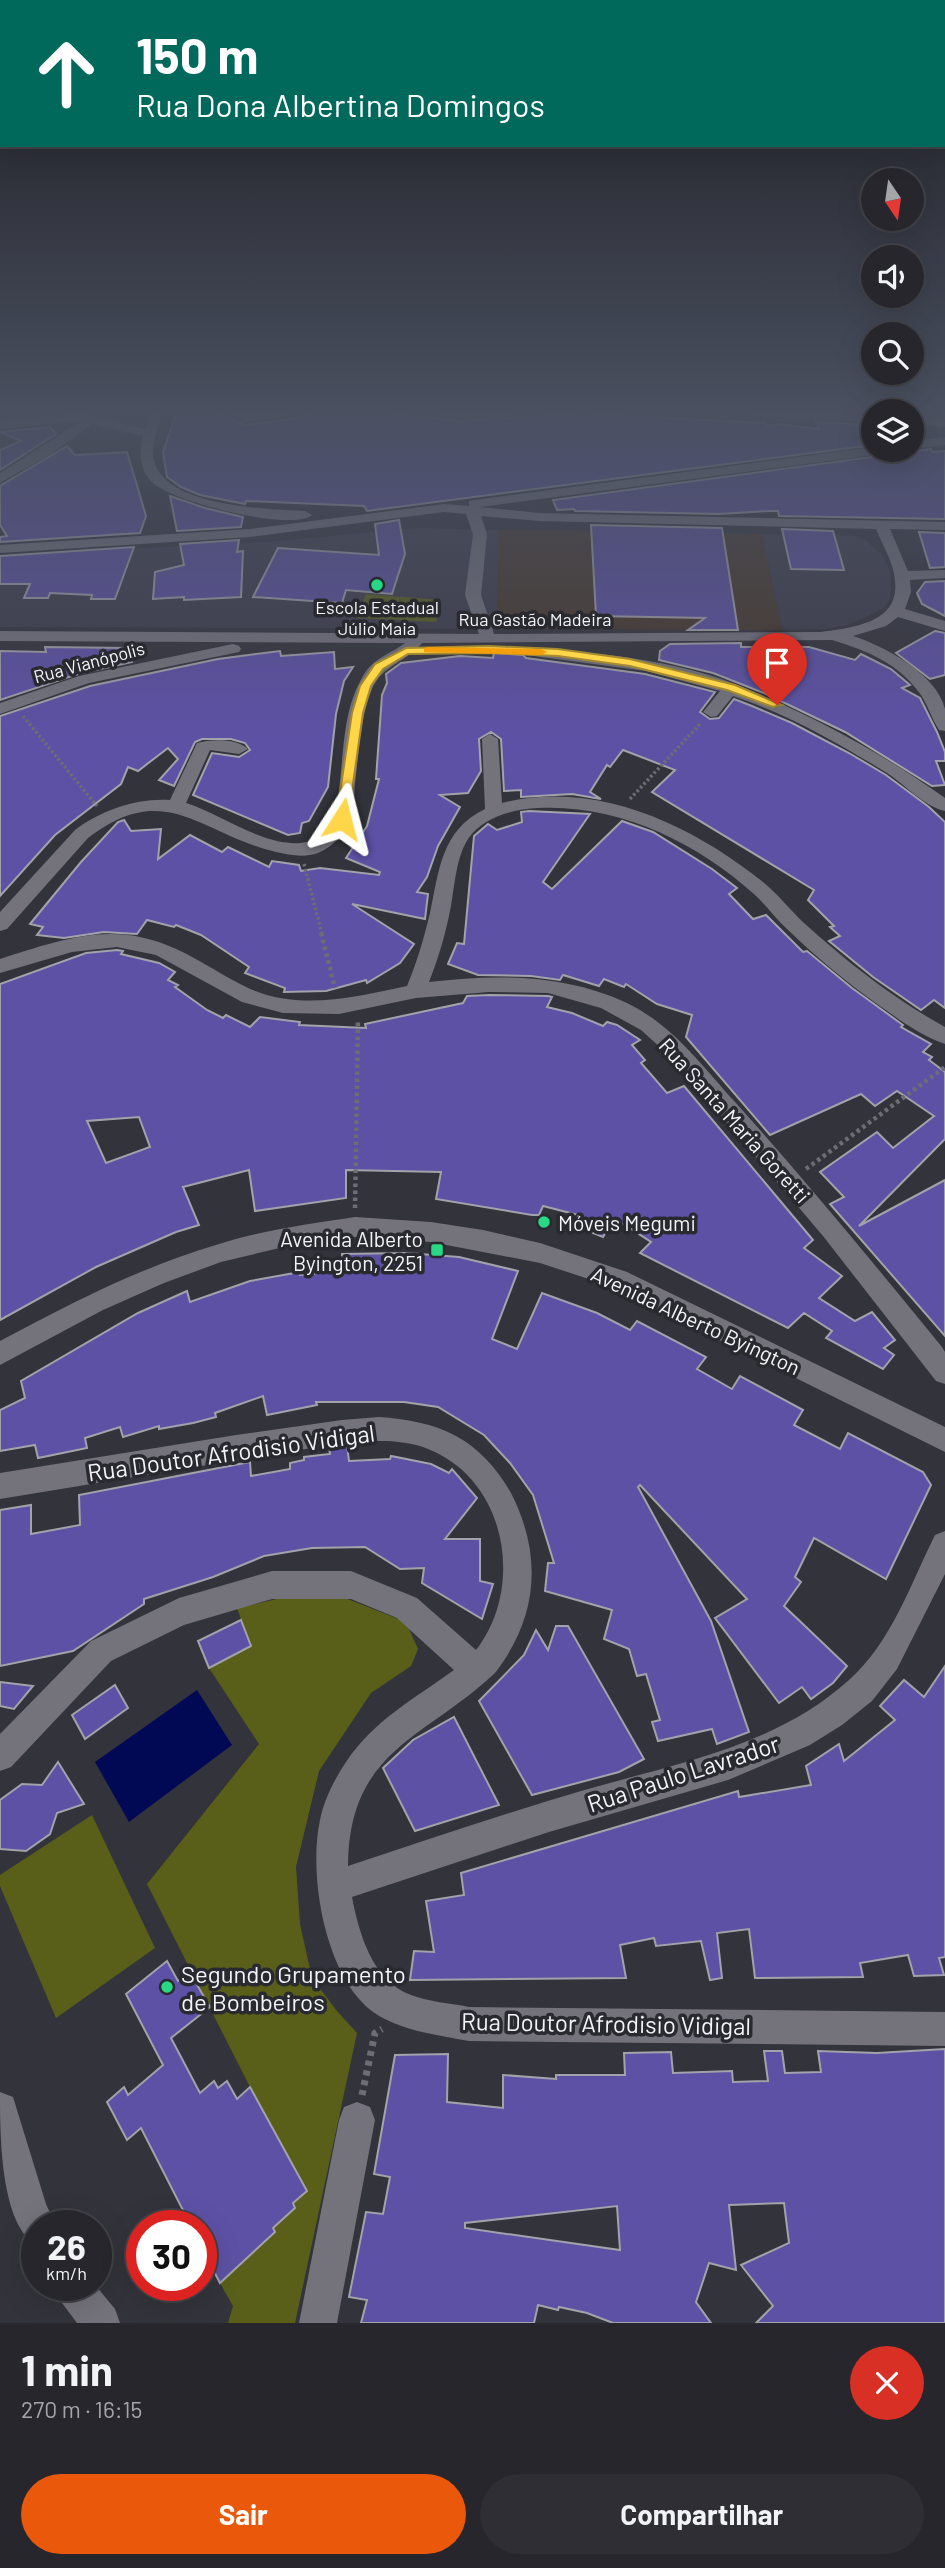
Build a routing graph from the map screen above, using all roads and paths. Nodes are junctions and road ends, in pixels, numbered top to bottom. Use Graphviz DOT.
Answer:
graph roads {
  1 [pos="327,519"];
  2 [pos="357,519"];
  3 [pos="475,519"];
  4 [pos="657,519"];
  5 [pos="337,522"];
  6 [pos="881,524"];
  7 [pos="945,526"];
  8 [pos="0,549"];
  9 [pos="945,574"];
  10 [pos="902,576"];
  11 [pos="898,612"];
  12 [pos="945,626"];
  13 [pos="0,636"];
  14 [pos="832,636"];
  15 [pos="212,638"];
  16 [pos="549,638"];
  17 [pos="581,638"];
  18 [pos="281,639"];
  19 [pos="488,643"];
  20 [pos="412,645"];
  21 [pos="558,653"];
  22 [pos="587,656"];
  23 [pos="189,658"];
  24 [pos="731,688"];
  25 [pos="7,707"];
  26 [pos="710,712"];
  27 [pos="945,726"];
  28 [pos="490,739"];
  29 [pos="239,749"];
  30 [pos="176,806"];
  31 [pos="945,806"];
  32 [pos="619,810"];
  33 [pos="494,811"];
  34 [pos="107,817"];
  35 [pos="300,850"];
  36 [pos="0,923"];
  37 [pos="0,966"];
  38 [pos="415,991"];
  39 [pos="362,1004"];
  40 [pos="340,1006"];
  41 [pos="945,1036"];
  42 [pos="945,1067"];
  43 [pos="791,1180"];
  44 [pos="355,1227"];
  45 [pos="0,1354"];
  46 [pos="945,1373"];
  47 [pos="945,1440"];
  48 [pos="0,1486"];
  49 [pos="945,1544"];
  50 [pos="476,1671"];
  51 [pos="0,1756"];
  52 [pos="333,1886"];
  53 [pos="412,2014"];
  54 [pos="945,2029"];
  55 [pos="0,2110"];
  56 [pos="357,2120"];
  57 [pos="29,2210"];
  58 [pos="84,2301"];
  59 [pos="101,2323"];
  60 [pos="318,2323"];
  1 -- 5 [label="street"];
  2 -- 5 [label="street"];
  3 -- 19 [label="street"];
  4 -- 6 [label="street"];
  5 -- 8 [label="street"];
  6 -- 7 [label="street"];
  6 -- 10 [label="street"];
  9 -- 10 [label="street"];
  10 -- 11 [label="street"];
  11 -- 12 [label="street"];
  11 -- 14 [label="street, Rua Gastão Madeira"];
  13 -- 15 [label="street"];
  14 -- 17 [label="street, Rua Gastão Madeira"];
  14 -- 27 [label="street"];
  15 -- 18 [label="street"];
  15 -- 23 [label="street, Rua Vianópolis"];
  16 -- 17 [label="street, Rua Gastão Madeira"];
  16 -- 19 [label="street, Rua Gastão Madeira"];
  16 -- 21 [label="street"];
  17 -- 22 [label="street"];
  18 -- 20 [label="street"];
  18 -- 23 [label="street, Rua Vianópolis"];
  19 -- 20 [label="street, Rua Gastão Madeira"];
  19 -- 21 [label="street"];
  20 -- 35 [label="street"];
  21 -- 22 [label="street"];
  22 -- 24 [label="street"];
  23 -- 25 [label="street, Rua Vianópolis"];
  24 -- 26 [label="street"];
  24 -- 31 [label="street"];
  25 -- 34 [label="path"];
  26 -- 32 [label="path"];
  28 -- 33 [label="street"];
  29 -- 30 [label="street"];
  30 -- 34 [label="street"];
  30 -- 35 [label="street"];
  32 -- 33 [label="street"];
  32 -- 41 [label="street"];
  33 -- 38 [label="street"];
  34 -- 36 [label="street"];
  35 -- 40 [label="path"];
  37 -- 40 [label="street, Rua Santa Maria Goretti"];
  38 -- 39 [label="street, Rua Santa Maria Goretti"];
  38 -- 43 [label="street, Rua Santa Maria Goretti"];
  39 -- 40 [label="street, Rua Santa Maria Goretti"];
  39 -- 44 [label="path"];
  42 -- 43 [label="path"];
  43 -- 46 [label="street, Rua Santa Maria Goretti"];
  44 -- 45 [label="street, Avenida Alberto Byington"];
  44 -- 47 [label="street, Avenida Alberto Byington"];
  48 -- 50 [label="street, Rua Doutor Afrodisio Vidigal"];
  49 -- 52 [label="street, Rua Paulo Lavrador"];
  50 -- 51 [label="street"];
  50 -- 52 [label="street, Rua Doutor Afrodisio Vidigal"];
  52 -- 53 [label="street, Rua Doutor Afrodisio Vidigal"];
  53 -- 54 [label="street, Rua Doutor Afrodisio Vidigal"];
  53 -- 56 [label="path"];
  55 -- 57 [label="street"];
  56 -- 60 [label="street"];
  58 -- 59 [label="street"];
}
